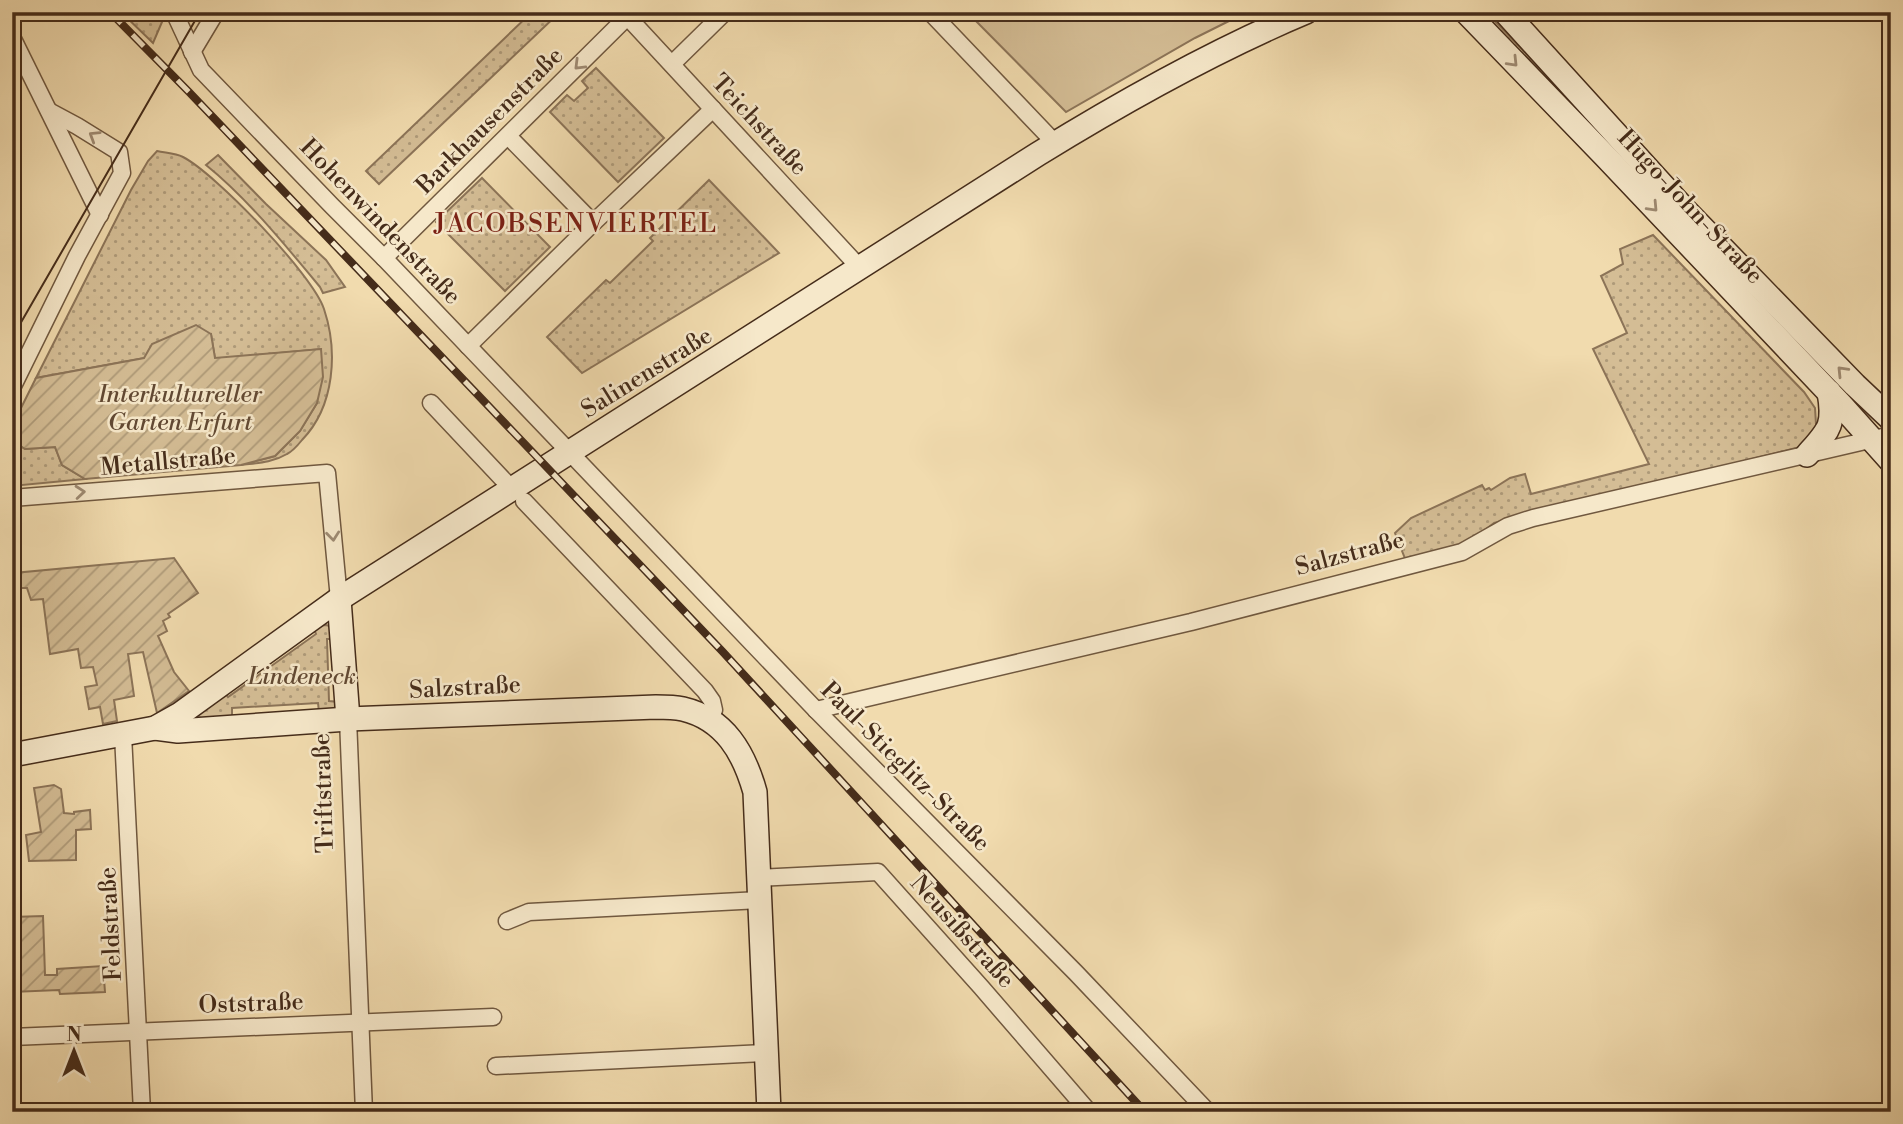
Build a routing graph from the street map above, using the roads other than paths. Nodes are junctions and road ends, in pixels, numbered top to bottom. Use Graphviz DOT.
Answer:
graph roads {
  1 [pos="174,12"];
  2 [pos="216,12"];
  3 [pos="725,12"];
  4 [pos="930,12"];
  5 [pos="1307,12"];
  6 [pos="1466,12"];
  7 [pos="1505,12"];
  8 [pos="625,14"];
  9 [pos="12,37"];
  10 [pos="192,52"];
  11 [pos="672,64"];
  12 [pos="713,108"];
  13 [pos="50,111"];
  14 [pos="508,136"];
  15 [pos="1055,144"];
  16 [pos="100,215"];
  17 [pos="593,223"];
  18 [pos="384,258"];
  19 [pos="860,268"];
  20 [pos="468,346"];
  21 [pos="12,388"];
  22 [pos="1829,392"];
  23 [pos="430,403"];
  24 [pos="1891,419"];
  25 [pos="1882,438"];
  26 [pos="571,452"];
  27 [pos="1807,455"];
  28 [pos="1891,461"];
  29 [pos="327,473"];
  30 [pos="518,495"];
  31 [pos="12,498"];
  32 [pos="339,599"];
  33 [pos="816,710"];
  34 [pos="348,719"];
  35 [pos="709,720"];
  36 [pos="155,728"];
  37 [pos="123,734"];
  38 [pos="12,755"];
  39 [pos="760,889"];
  40 [pos="507,921"];
  41 [pos="493,1017"];
  42 [pos="360,1023"];
  43 [pos="139,1032"];
  44 [pos="12,1037"];
  45 [pos="766,1053"];
  46 [pos="496,1066"];
  47 [pos="142,1112"];
  48 [pos="364,1112"];
  49 [pos="769,1112"];
  50 [pos="1089,1112"];
  51 [pos="1208,1112"];
  1 -- 10 [label="street, Hohenwindenstraße"];
  2 -- 10 [label="street"];
  3 -- 11 [label="street"];
  4 -- 15 [label="street"];
  5 -- 15 [label="street, Salinenstraße"];
  6 -- 22 [label="street, Hugo-John-Straße, one-way"];
  24 -- 7 [label="street, Hugo-John-Straße, one-way"];
  8 -- 11 [label="street, Teichstraße"];
  8 -- 14 [label="street, Barkhausenstraße, one-way"];
  9 -- 13 [label="street"];
  10 -- 18 [label="street, Hohenwindenstraße"];
  11 -- 12 [label="street, Teichstraße"];
  12 -- 17 [label="street"];
  12 -- 19 [label="street, Teichstraße"];
  13 -- 16 [label="street"];
  16 -- 13 [label="street, one-way"];
  14 -- 17 [label="street"];
  14 -- 18 [label="street, Barkhausenstraße"];
  15 -- 19 [label="street, Salinenstraße"];
  16 -- 21 [label="street"];
  17 -- 20 [label="street"];
  18 -- 20 [label="street, Hohenwindenstraße"];
  19 -- 26 [label="street, Salinenstraße"];
  20 -- 26 [label="street, Hohenwindenstraße"];
  22 -- 25 [label="street, Hugo-John-Straße"];
  22 -- 27 [label="street"];
  23 -- 30 [label="street"];
  25 -- 27 [label="street, Salzstraße"];
  25 -- 28 [label="street, Hugo-John-Straße"];
  26 -- 30 [label="street, Salinenstraße"];
  26 -- 33 [label="street, Paul-Stieglitz-Straße"];
  27 -- 33 [label="street, Salzstraße"];
  31 -- 29 [label="street, Metallstraße, one-way"];
  29 -- 32 [label="street, Triftstraße, one-way"];
  30 -- 32 [label="street, Salinenstraße"];
  30 -- 35 [label="street"];
  32 -- 34 [label="street, Triftstraße"];
  32 -- 36 [label="street, Salinenstraße"];
  33 -- 51 [label="street, Paul-Stieglitz-Straße"];
  34 -- 35 [label="street, Salzstraße"];
  34 -- 36 [label="street, Salzstraße"];
  34 -- 42 [label="street, Triftstraße"];
  35 -- 39 [label="street, Salzstraße"];
  36 -- 37 [label="street, Salinenstraße"];
  37 -- 38 [label="street, Salinenstraße"];
  37 -- 43 [label="street, Feldstraße"];
  39 -- 40 [label="street"];
  39 -- 45 [label="street, Salzstraße"];
  39 -- 50 [label="street, Neusißstraße"];
  41 -- 42 [label="street, Oststraße"];
  42 -- 43 [label="street, Oststraße"];
  42 -- 48 [label="street, Triftstraße"];
  43 -- 44 [label="street, Oststraße"];
  43 -- 47 [label="street, Feldstraße"];
  45 -- 46 [label="street"];
  45 -- 49 [label="street, Salzstraße"];
}
